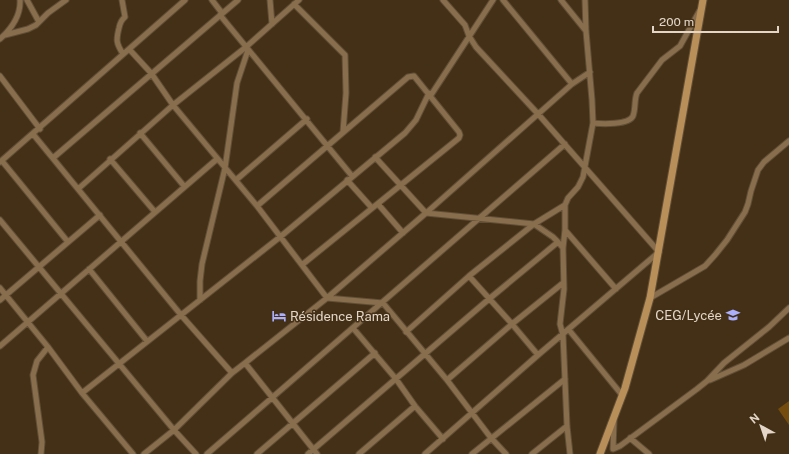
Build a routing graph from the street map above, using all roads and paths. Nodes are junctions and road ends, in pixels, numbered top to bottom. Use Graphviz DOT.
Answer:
graph roads {
  1 [pos="20,0"];
  2 [pos="27,0"];
  3 [pos="66,0"];
  4 [pos="122,0"];
  5 [pos="185,0"];
  6 [pos="212,0"];
  7 [pos="236,0"];
  8 [pos="270,0"];
  9 [pos="299,0"];
  10 [pos="443,0"];
  11 [pos="493,0"];
  12 [pos="504,0"];
  13 [pos="561,0"];
  14 [pos="585,0"];
  15 [pos="702,3"];
  16 [pos="294,4"];
  17 [pos="221,14"];
  18 [pos="39,22"];
  19 [pos="272,24"];
  20 [pos="586,32"];
  21 [pos="5,35"];
  22 [pos="469,36"];
  23 [pos="0,39"];
  24 [pos="247,48"];
  25 [pos="130,49"];
  26 [pos="124,54"];
  27 [pos="590,72"];
  28 [pos="151,73"];
  29 [pos="0,76"];
  30 [pos="572,84"];
  31 [pos="430,94"];
  32 [pos="173,105"];
  33 [pos="539,115"];
  34 [pos="307,119"];
  35 [pos="593,123"];
  36 [pos="40,129"];
  37 [pos="343,132"];
  38 [pos="140,133"];
  39 [pos="33,134"];
  40 [pos="789,141"];
  41 [pos="565,144"];
  42 [pos="328,145"];
  43 [pos="375,157"];
  44 [pos="53,158"];
  45 [pos="110,159"];
  46 [pos="217,159"];
  47 [pos="1,161"];
  48 [pos="225,168"];
  49 [pos="585,168"];
  50 [pos="352,176"];
  51 [pos="236,180"];
  52 [pos="347,180"];
  53 [pos="184,186"];
  54 [pos="401,186"];
  55 [pos="78,188"];
  56 [pos="378,204"];
  57 [pos="565,205"];
  58 [pos="257,206"];
  59 [pos="372,208"];
  60 [pos="155,212"];
  61 [pos="426,213"];
  62 [pos="100,215"];
  63 [pos="480,218"];
  64 [pos="0,220"];
  65 [pos="534,224"];
  66 [pos="566,230"];
  67 [pos="403,233"];
  68 [pos="280,237"];
  69 [pos="121,241"];
  70 [pos="68,242"];
  71 [pos="558,242"];
  72 [pos="563,248"];
  73 [pos="659,252"];
  74 [pos="303,264"];
  75 [pos="40,267"];
  76 [pos="89,269"];
  77 [pos="469,276"];
  78 [pos="563,283"];
  79 [pos="0,288"];
  80 [pos="616,289"];
  81 [pos="62,293"];
  82 [pos="6,295"];
  83 [pos="327,298"];
  84 [pos="650,298"];
  85 [pos="489,299"];
  86 [pos="0,300"];
  87 [pos="200,300"];
  88 [pos="383,303"];
  89 [pos="789,308"];
  90 [pos="181,315"];
  91 [pos="28,322"];
  92 [pos="512,324"];
  93 [pos="353,328"];
  94 [pos="569,330"];
  95 [pos="406,332"];
  96 [pos="563,335"];
  97 [pos="789,338"];
  98 [pos="147,341"];
  99 [pos="0,346"];
  100 [pos="48,348"];
  101 [pos="375,353"];
  102 [pos="425,354"];
  103 [pos="538,355"];
  104 [pos="120,363"];
  105 [pos="245,363"];
  106 [pos="232,374"];
  107 [pos="396,379"];
  108 [pos="565,379"];
  109 [pos="447,380"];
  110 [pos="708,381"];
  111 [pos="82,393"];
  112 [pos="622,395"];
  113 [pos="273,398"];
  114 [pos="415,406"];
  115 [pos="472,413"];
  116 [pos="614,416"];
  117 [pos="292,424"];
  118 [pos="567,426"];
  119 [pos="174,430"];
  120 [pos="443,438"];
  121 [pos="491,438"];
  122 [pos="630,438"];
  123 [pos="315,452"];
  124 [pos="646,453"];
  125 [pos="41,454"];
  126 [pos="134,454"];
  127 [pos="144,454"];
  128 [pos="196,454"];
  129 [pos="207,454"];
  130 [pos="257,454"];
  131 [pos="308,454"];
  132 [pos="359,454"];
  133 [pos="425,454"];
  134 [pos="472,454"];
  135 [pos="506,454"];
  136 [pos="532,454"];
  137 [pos="570,454"];
  138 [pos="600,454"];
  1 -- 21 [label="street"];
  2 -- 18 [label="street"];
  3 -- 18 [label="street"];
  4 -- 26 [label="street"];
  5 -- 25 [label="street"];
  6 -- 17 [label="street"];
  7 -- 17 [label="street"];
  8 -- 19 [label="street"];
  9 -- 16 [label="street"];
  10 -- 22 [label="street"];
  11 -- 22 [label="street"];
  12 -- 30 [label="street"];
  13 -- 20 [label="street"];
  14 -- 20 [label="street"];
  15 -- 35 [label="street"];
  15 -- 73 [label="main road"];
  16 -- 19 [label="street"];
  16 -- 37 [label="street"];
  17 -- 24 [label="street"];
  17 -- 28 [label="street"];
  18 -- 21 [label="street"];
  19 -- 24 [label="street"];
  20 -- 27 [label="street"];
  21 -- 23 [label="street"];
  22 -- 31 [label="street"];
  22 -- 33 [label="street"];
  24 -- 32 [label="street"];
  24 -- 34 [label="street"];
  24 -- 48 [label="street"];
  25 -- 26 [label="street"];
  25 -- 28 [label="street"];
  26 -- 36 [label="street"];
  27 -- 30 [label="street"];
  27 -- 35 [label="street"];
  28 -- 32 [label="street"];
  28 -- 44 [label="street"];
  29 -- 36 [label="street"];
  30 -- 33 [label="street"];
  31 -- 37 [label="street"];
  31 -- 43 [label="street"];
  31 -- 54 [label="street"];
  32 -- 38 [label="street"];
  32 -- 46 [label="street"];
  33 -- 41 [label="street"];
  33 -- 61 [label="street"];
  34 -- 42 [label="street"];
  34 -- 51 [label="street"];
  35 -- 49 [label="street"];
  36 -- 39 [label="street"];
  37 -- 42 [label="street"];
  38 -- 45 [label="street"];
  38 -- 53 [label="street"];
  39 -- 44 [label="street"];
  39 -- 47 [label="street"];
  40 -- 84 [label="street"];
  41 -- 49 [label="street"];
  41 -- 63 [label="street"];
  42 -- 50 [label="street"];
  42 -- 58 [label="street"];
  43 -- 50 [label="street"];
  43 -- 54 [label="street"];
  44 -- 55 [label="street"];
  45 -- 55 [label="street"];
  45 -- 60 [label="street"];
  46 -- 48 [label="street"];
  46 -- 53 [label="street"];
  47 -- 70 [label="street"];
  48 -- 51 [label="street"];
  48 -- 87 [label="street"];
  49 -- 57 [label="street"];
  49 -- 73 [label="street"];
  50 -- 52 [label="street"];
  51 -- 58 [label="street"];
  52 -- 59 [label="street"];
  52 -- 68 [label="street"];
  53 -- 60 [label="street"];
  54 -- 56 [label="street"];
  54 -- 61 [label="street"];
  55 -- 62 [label="street"];
  56 -- 59 [label="street"];
  56 -- 67 [label="street"];
  57 -- 65 [label="street"];
  57 -- 66 [label="street"];
  58 -- 68 [label="street"];
  59 -- 74 [label="street"];
  60 -- 69 [label="street"];
  61 -- 63 [label="street"];
  61 -- 67 [label="street"];
  62 -- 69 [label="street"];
  62 -- 70 [label="street"];
  63 -- 65 [label="street"];
  63 -- 88 [label="street"];
  64 -- 75 [label="street"];
  65 -- 71 [label="street"];
  65 -- 77 [label="street"];
  66 -- 72 [label="street"];
  66 -- 80 [label="street"];
  67 -- 83 [label="street"];
  68 -- 74 [label="street"];
  68 -- 87 [label="street"];
  69 -- 76 [label="street"];
  69 -- 90 [label="street"];
  70 -- 75 [label="street"];
  71 -- 72 [label="street"];
  71 -- 85 [label="street"];
  72 -- 78 [label="street"];
  73 -- 80 [label="street"];
  73 -- 84 [label="main road"];
  74 -- 83 [label="street"];
  75 -- 81 [label="street"];
  75 -- 82 [label="street"];
  76 -- 81 [label="street"];
  76 -- 98 [label="street"];
  77 -- 85 [label="street"];
  77 -- 95 [label="street"];
  78 -- 92 [label="street"];
  78 -- 96 [label="street"];
  79 -- 82 [label="street"];
  80 -- 94 [label="street"];
  81 -- 91 [label="street"];
  81 -- 104 [label="street"];
  82 -- 86 [label="street"];
  82 -- 91 [label="street"];
  83 -- 88 [label="street"];
  83 -- 105 [label="street"];
  84 -- 112 [label="main road"];
  85 -- 92 [label="street"];
  85 -- 102 [label="street"];
  87 -- 90 [label="street"];
  88 -- 93 [label="street"];
  88 -- 95 [label="street"];
  89 -- 110 [label="street"];
  90 -- 98 [label="street"];
  90 -- 106 [label="street"];
  91 -- 99 [label="street"];
  91 -- 100 [label="street"];
  92 -- 103 [label="street"];
  92 -- 109 [label="street"];
  93 -- 101 [label="street"];
  93 -- 113 [label="street"];
  94 -- 96 [label="street"];
  94 -- 112 [label="street"];
  95 -- 102 [label="street"];
  96 -- 103 [label="street"];
  96 -- 108 [label="street"];
  97 -- 110 [label="street"];
  98 -- 104 [label="street"];
  100 -- 111 [label="street"];
  100 -- 125 [label="street"];
  101 -- 107 [label="street"];
  101 -- 117 [label="street"];
  102 -- 107 [label="street"];
  102 -- 109 [label="street"];
  103 -- 115 [label="street"];
  104 -- 111 [label="street"];
  104 -- 119 [label="street"];
  105 -- 106 [label="street"];
  105 -- 113 [label="street"];
  106 -- 119 [label="street"];
  107 -- 114 [label="street"];
  107 -- 123 [label="street"];
  108 -- 118 [label="street"];
  108 -- 121 [label="street"];
  109 -- 115 [label="street"];
  110 -- 122 [label="street"];
  111 -- 126 [label="street"];
  112 -- 116 [label="main road"];
  113 -- 117 [label="street"];
  113 -- 129 [label="street"];
  114 -- 120 [label="street"];
  114 -- 132 [label="street"];
  115 -- 120 [label="street"];
  115 -- 121 [label="street"];
  116 -- 122 [label="street"];
  116 -- 138 [label="main road"];
  117 -- 123 [label="street"];
  117 -- 130 [label="street"];
  118 -- 136 [label="street"];
  118 -- 137 [label="street"];
  119 -- 127 [label="street"];
  119 -- 128 [label="street"];
  120 -- 133 [label="street"];
  121 -- 134 [label="street"];
  121 -- 135 [label="street"];
  122 -- 124 [label="street"];
  123 -- 131 [label="street"];
}
